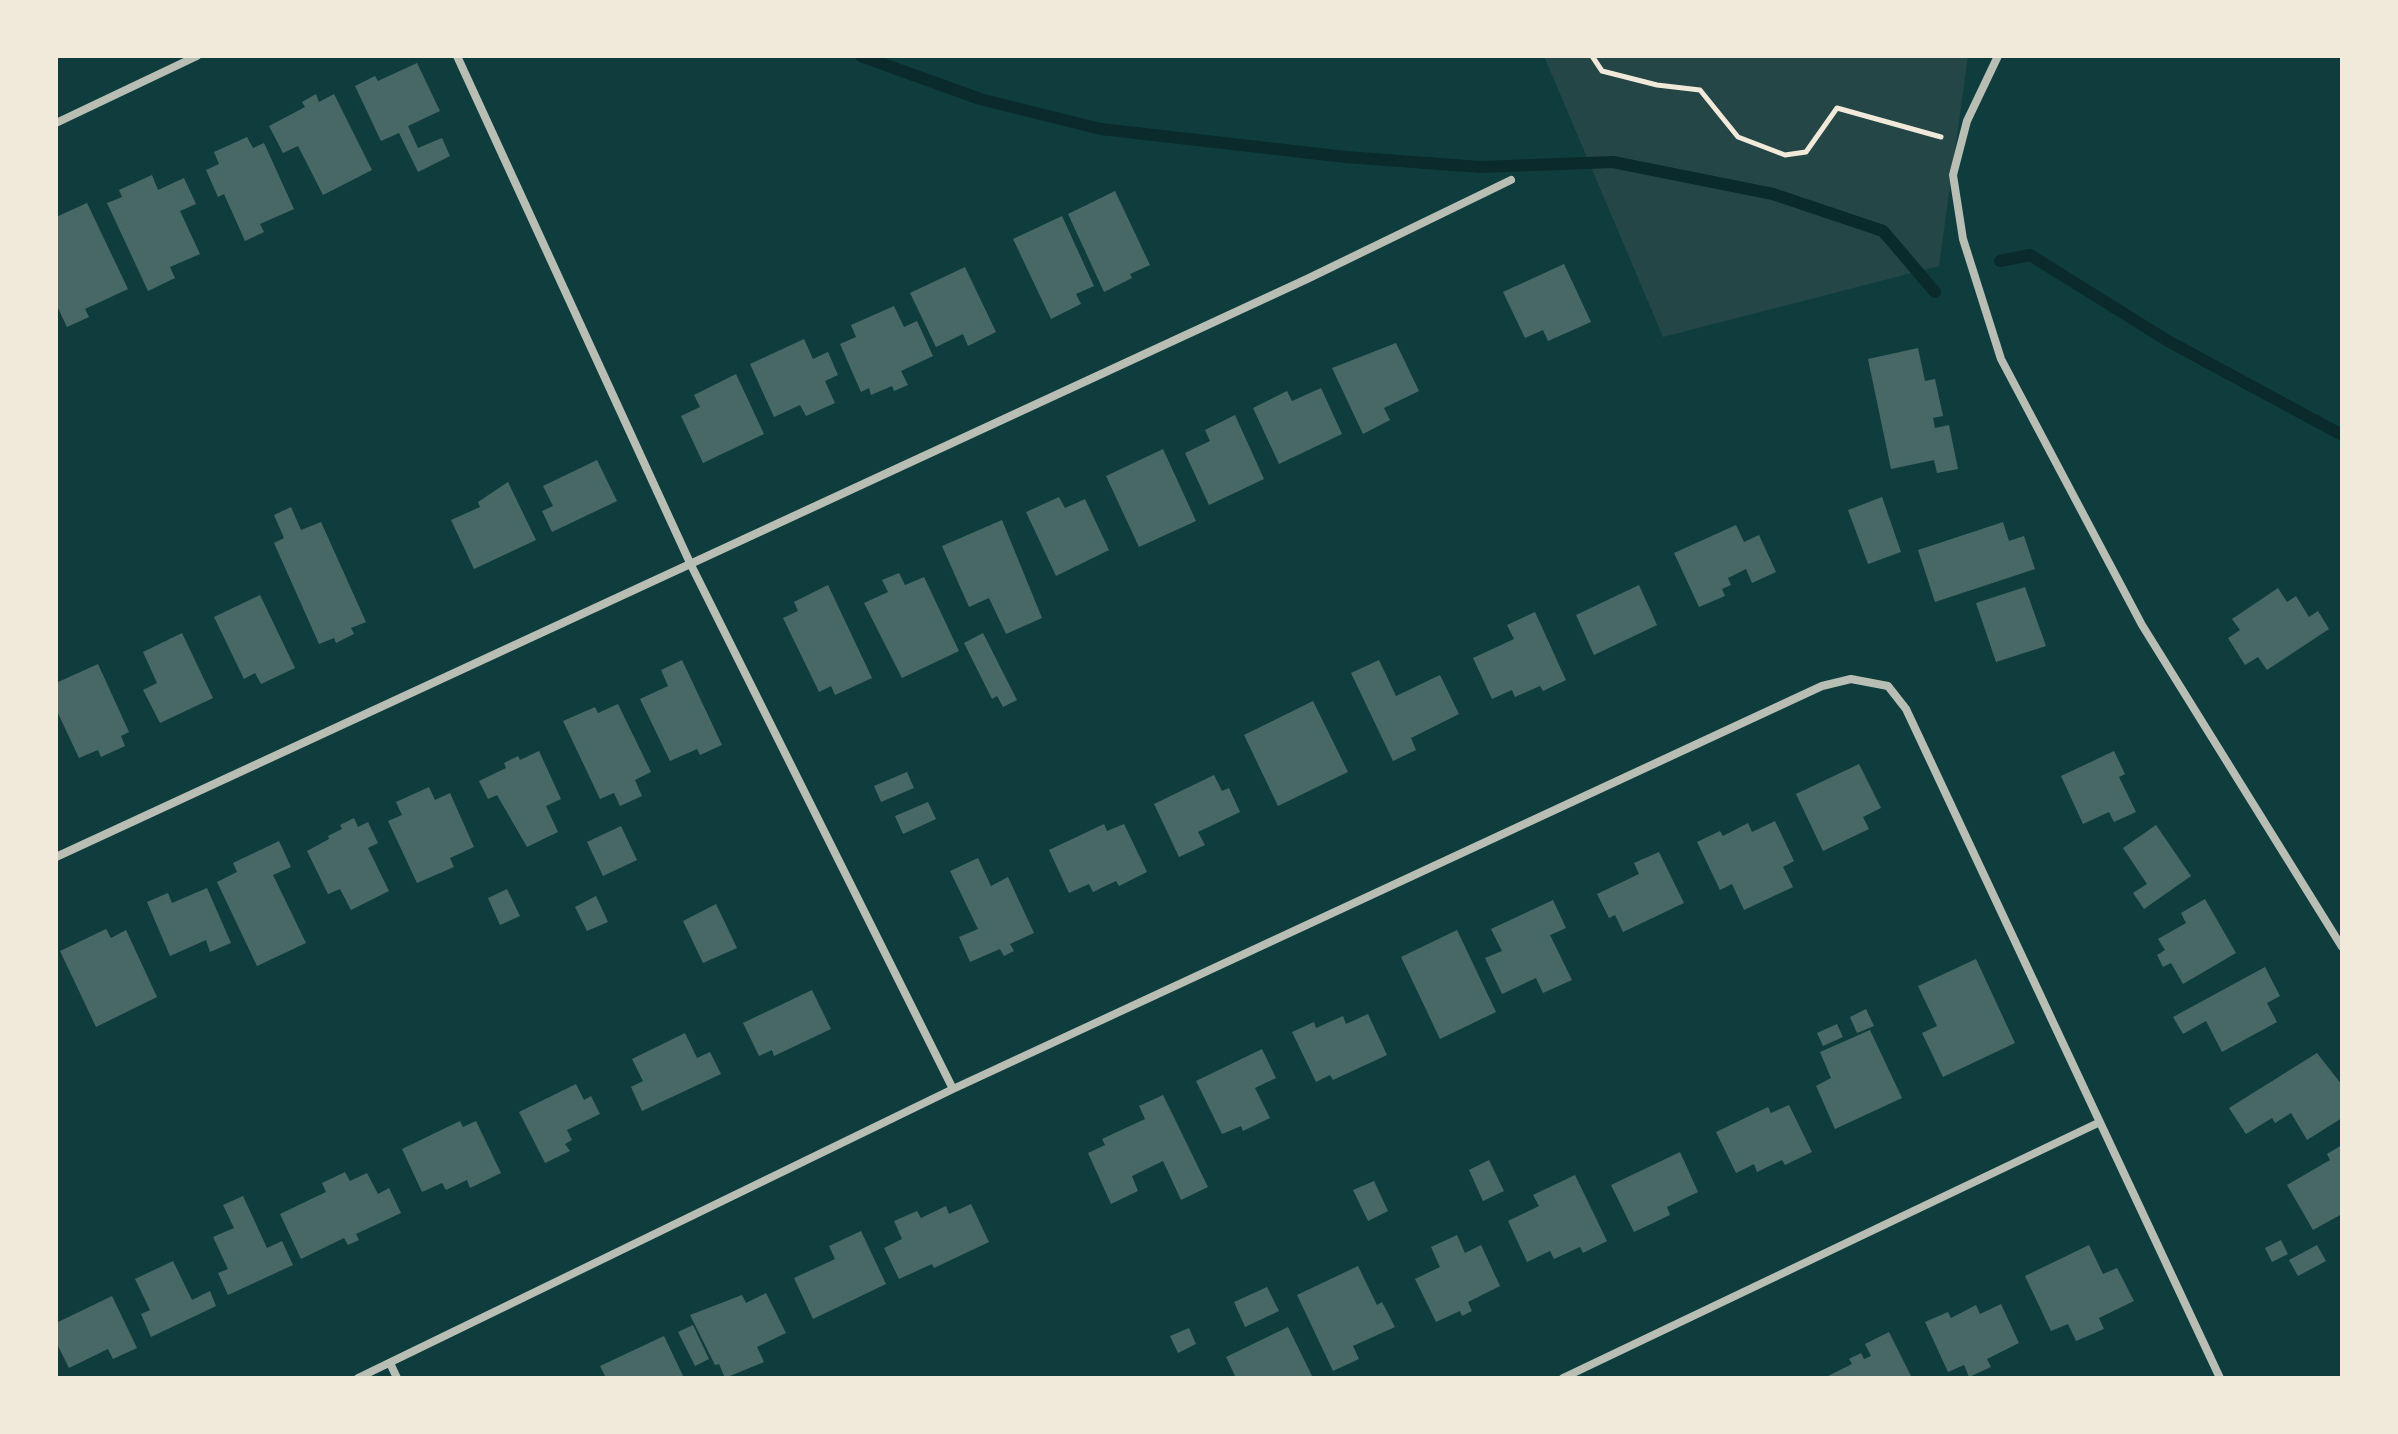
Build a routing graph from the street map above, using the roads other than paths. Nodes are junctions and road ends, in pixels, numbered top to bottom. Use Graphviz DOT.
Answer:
graph roads {
  1 [pos="197,56"];
  2 [pos="457,56"];
  3 [pos="1998,56"];
  4 [pos="56,123"];
  5 [pos="1511,180"];
  6 [pos="691,565"];
  7 [pos="56,857"];
  8 [pos="2342,947"];
  9 [pos="953,1089"];
  10 [pos="2098,1123"];
  11 [pos="390,1363"];
  12 [pos="358,1378"];
  13 [pos="397,1378"];
  14 [pos="1563,1378"];
  15 [pos="2220,1378"];
  1 -- 4 [label="street"];
  2 -- 6 [label="street"];
  3 -- 8 [label="street"];
  5 -- 6 [label="street"];
  6 -- 7 [label="street"];
  6 -- 9 [label="street"];
  9 -- 10 [label="street"];
  9 -- 11 [label="street"];
  10 -- 14 [label="street"];
  10 -- 15 [label="street"];
  11 -- 12 [label="street"];
  11 -- 13 [label="street"];
}
